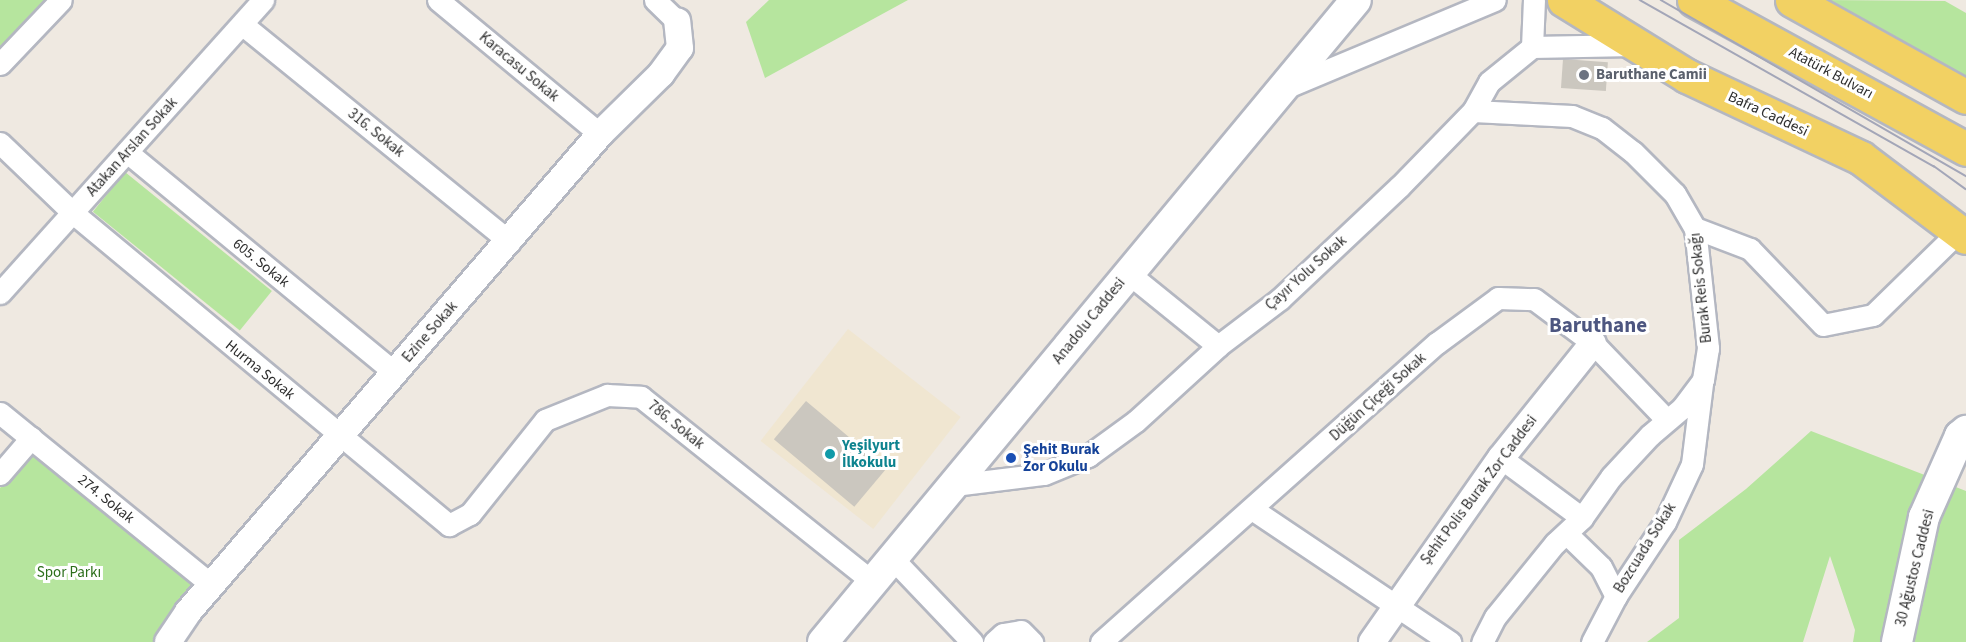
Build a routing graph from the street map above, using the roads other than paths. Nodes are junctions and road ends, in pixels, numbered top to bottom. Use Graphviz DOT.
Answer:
graph roads {
  1 [pos="61,0"];
  2 [pos="263,0"];
  3 [pos="438,0"];
  4 [pos="655,0"];
  5 [pos="1356,0"];
  6 [pos="1495,0"];
  7 [pos="1534,0"];
  8 [pos="1564,0"];
  9 [pos="1601,0"];
  10 [pos="1694,0"];
  11 [pos="1792,0"];
  12 [pos="677,21"];
  13 [pos="243,24"];
  14 [pos="1634,45"];
  15 [pos="1532,47"];
  16 [pos="0,64"];
  17 [pos="1284,88"];
  18 [pos="1966,97"];
  19 [pos="1473,111"];
  20 [pos="600,134"];
  21 [pos="0,143"];
  22 [pos="1966,149"];
  23 [pos="127,152"];
  24 [pos="73,213"];
  25 [pos="1695,228"];
  26 [pos="1964,229"];
  27 [pos="510,242"];
  28 [pos="1128,273"];
  29 [pos="0,293"];
  30 [pos="1593,343"];
  31 [pos="1218,346"];
  32 [pos="395,373"];
  33 [pos="1703,380"];
  34 [pos="0,413"];
  35 [pos="1666,419"];
  36 [pos="1966,431"];
  37 [pos="340,434"];
  38 [pos="31,438"];
  39 [pos="1501,458"];
  40 [pos="0,474"];
  41 [pos="954,485"];
  42 [pos="1252,509"];
  43 [pos="1582,518"];
  44 [pos="449,525"];
  45 [pos="1567,534"];
  46 [pos="893,559"];
  47 [pos="874,583"];
  48 [pos="212,585"];
  49 [pos="1616,596"];
  50 [pos="1396,606"];
  51 [pos="168,642"];
  52 [pos="823,642"];
  53 [pos="972,642"];
  54 [pos="994,642"];
  55 [pos="1032,642"];
  56 [pos="1101,642"];
  57 [pos="1372,642"];
  58 [pos="1450,642"];
  59 [pos="1482,642"];
  60 [pos="1592,642"];
  61 [pos="1897,642"];
  1 -- 16 [label="street"];
  2 -- 13 [label="street, Atakan Arslan Sokak"];
  3 -- 20 [label="street, Karacasu Sokak"];
  4 -- 12 [label="street"];
  5 -- 17 [label="main road, Anadolu Caddesi"];
  6 -- 17 [label="street"];
  7 -- 15 [label="street"];
  8 -- 14 [label="main road, Bafra Caddesi"];
  9 -- 26 [label="main road, Bafra Caddesi"];
  10 -- 22 [label="main road, Atatürk Bulvarı"];
  11 -- 18 [label="main road"];
  12 -- 20 [label="street, Ezine Sokak"];
  13 -- 23 [label="street, Atakan Arslan Sokak"];
  13 -- 27 [label="street, 316. Sokak"];
  14 -- 15 [label="street"];
  14 -- 26 [label="main road, Bafra Caddesi"];
  15 -- 19 [label="street, Çayır Yolu Sokak"];
  17 -- 28 [label="main road, Anadolu Caddesi"];
  19 -- 25 [label="street, Burak Reis Sokağı"];
  19 -- 31 [label="street, Çayır Yolu Sokak"];
  20 -- 27 [label="street, Ezine Sokak"];
  21 -- 24 [label="street, Hurma Sokak"];
  23 -- 24 [label="street, Atakan Arslan Sokak"];
  23 -- 32 [label="street, 605. Sokak"];
  24 -- 29 [label="street, Atakan Arslan Sokak"];
  24 -- 37 [label="street, Hurma Sokak"];
  25 -- 26 [label="street"];
  25 -- 33 [label="street, Burak Reis Sokağı"];
  27 -- 32 [label="street, Ezine Sokak"];
  28 -- 31 [label="street"];
  28 -- 41 [label="main road, Anadolu Caddesi"];
  30 -- 35 [label="street, Düğün Çiçeği Sokak"];
  30 -- 39 [label="street, Şehit Polis Burak Zor Caddesi"];
  30 -- 42 [label="street, Düğün Çiçeği Sokak"];
  31 -- 41 [label="street, Çayır Yolu Sokak"];
  32 -- 37 [label="street, Ezine Sokak"];
  33 -- 35 [label="street, Burak Reis Sokağı"];
  33 -- 49 [label="street, Bozcuada Sokak"];
  34 -- 38 [label="street, 274. Sokak"];
  35 -- 43 [label="street, Burak Reis Sokağı"];
  36 -- 61 [label="main road, 30 Ağustos Caddesi"];
  37 -- 44 [label="street, Hurma Sokak"];
  37 -- 48 [label="street, Ezine Sokak"];
  38 -- 40 [label="street"];
  38 -- 48 [label="street, 274. Sokak"];
  39 -- 43 [label="street"];
  39 -- 50 [label="street, Şehit Polis Burak Zor Caddesi"];
  41 -- 46 [label="main road, Anadolu Caddesi"];
  42 -- 50 [label="street"];
  42 -- 56 [label="street, Düğün Çiçeği Sokak"];
  43 -- 45 [label="street, Burak Reis Sokağı"];
  44 -- 47 [label="street, 786. Sokak"];
  45 -- 49 [label="street"];
  45 -- 59 [label="street, Burak Reis Sokağı"];
  46 -- 47 [label="main road, Anadolu Caddesi"];
  46 -- 53 [label="street"];
  47 -- 52 [label="main road, Anadolu Caddesi"];
  48 -- 51 [label="street, Ezine Sokak"];
  49 -- 60 [label="street, Bozcuada Sokak"];
  50 -- 57 [label="street, Şehit Polis Burak Zor Caddesi"];
  50 -- 58 [label="street"];
  54 -- 55 [label="street"];
}
